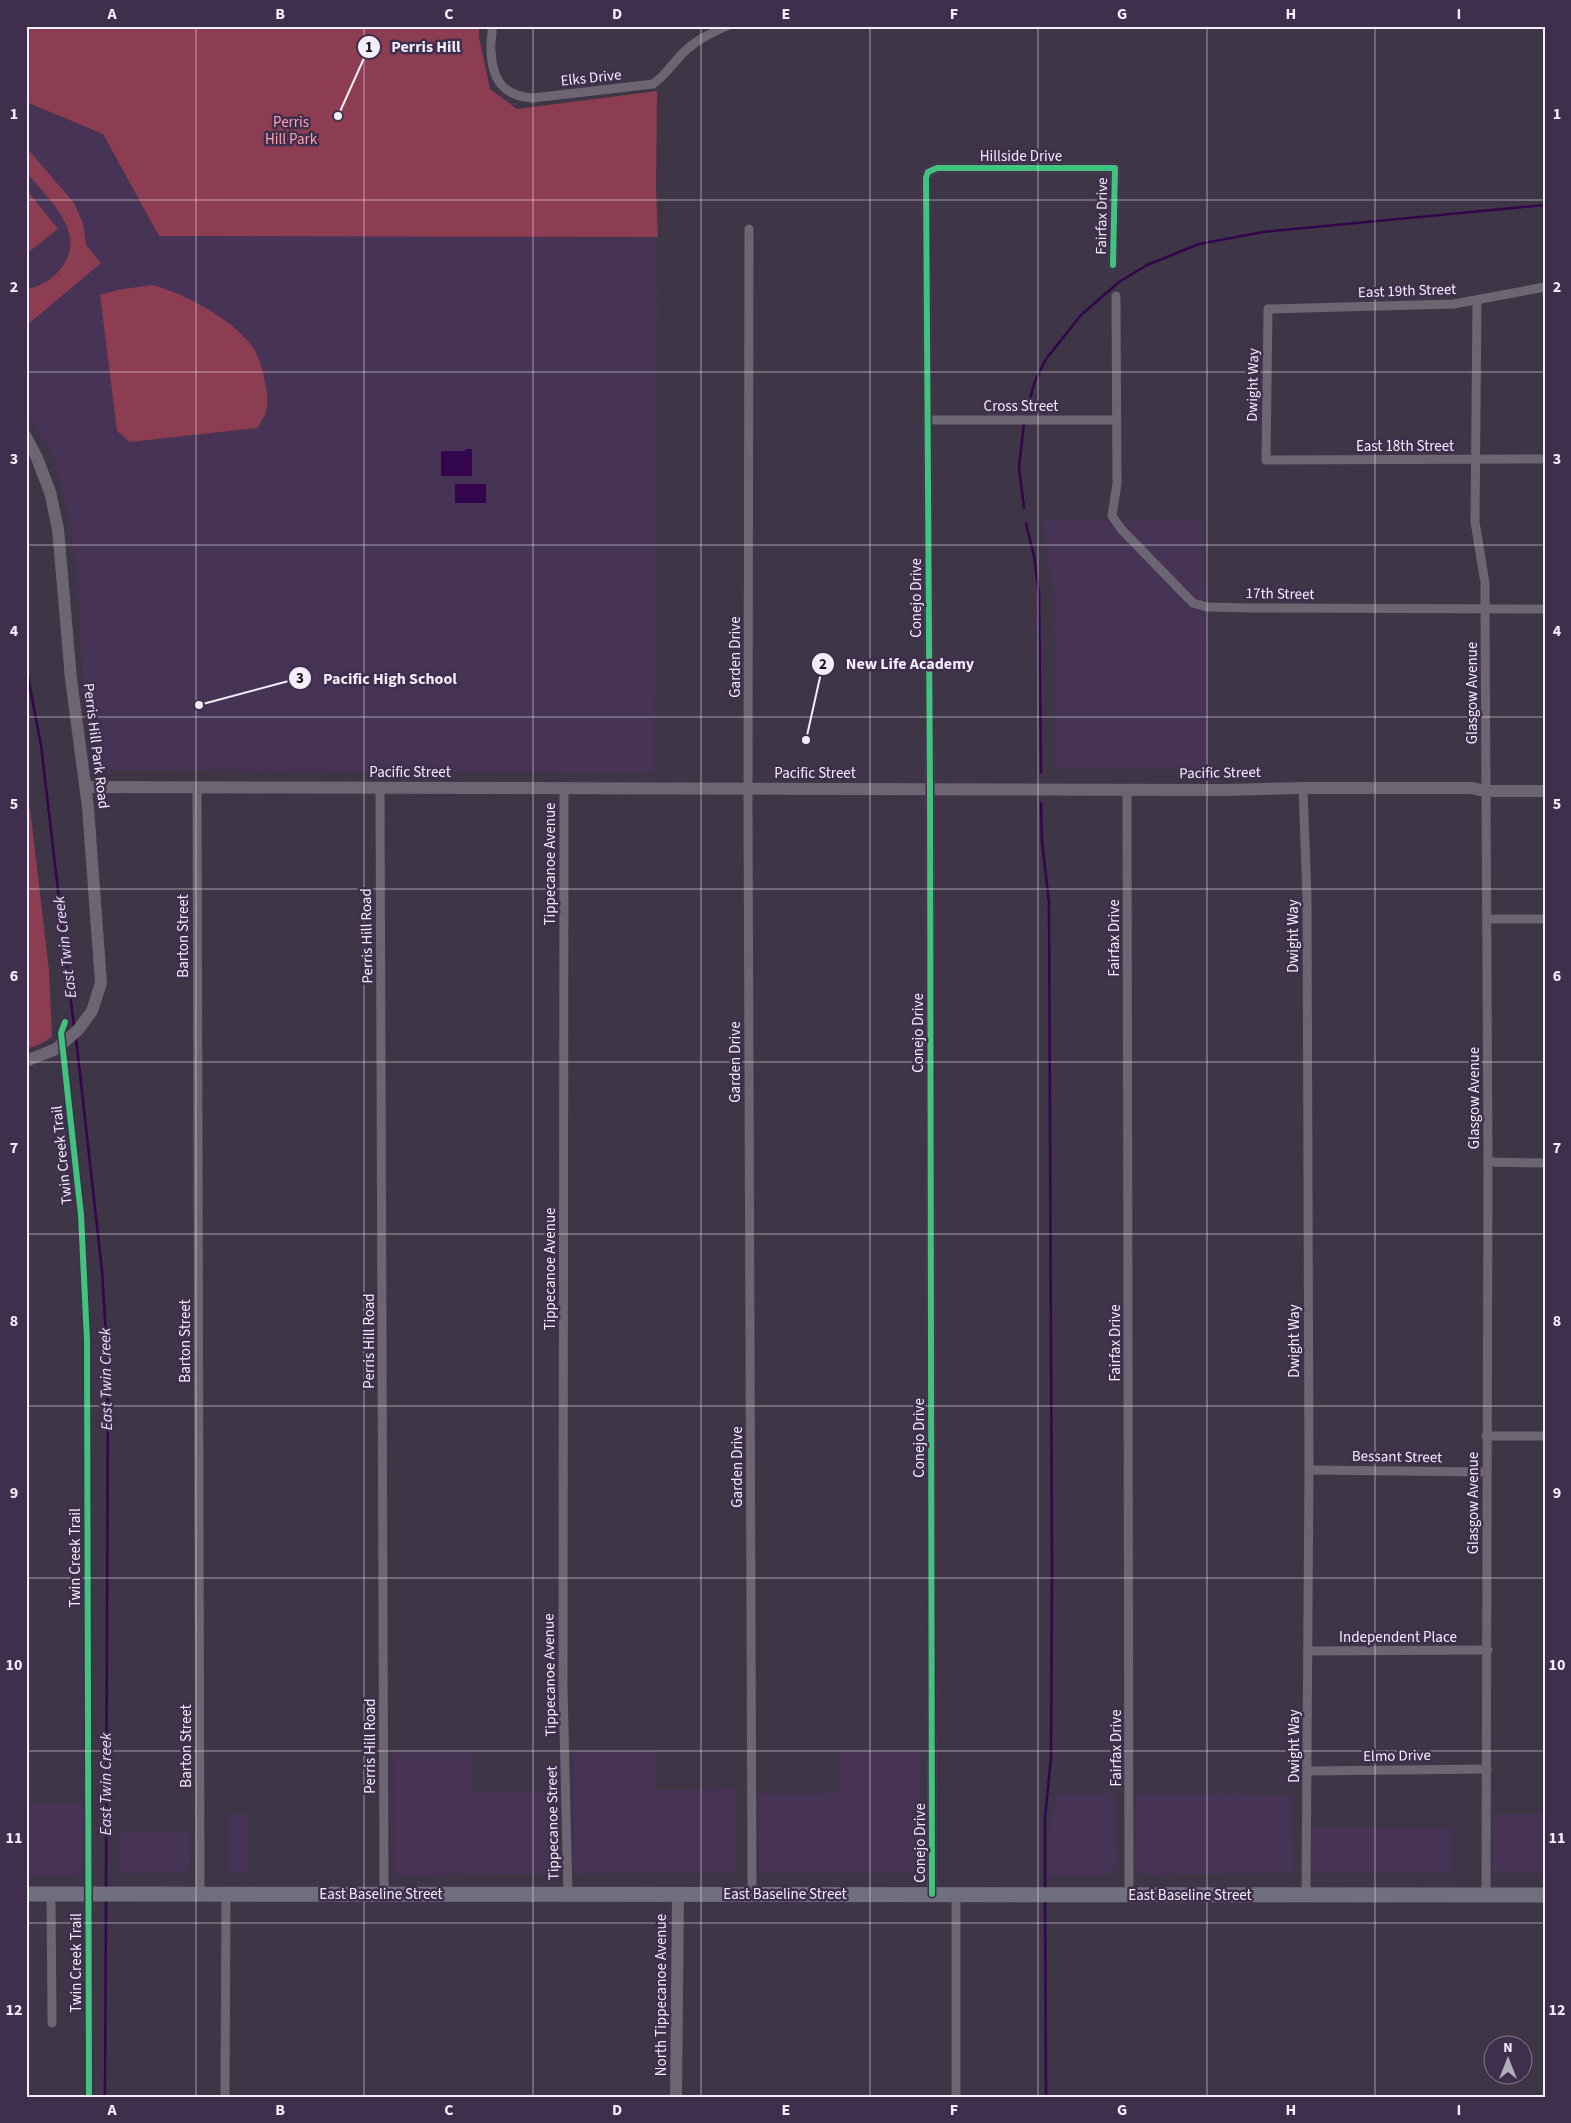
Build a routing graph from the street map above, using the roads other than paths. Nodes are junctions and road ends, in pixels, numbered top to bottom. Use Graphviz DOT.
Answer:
graph roads {
  1 [pos="492,26"];
  2 [pos="727,26"];
  3 [pos="1115,168"];
  4 [pos="928,172"];
  5 [pos="749,229"];
  6 [pos="1113,265"];
  7 [pos="1545,287"];
  8 [pos="1116,296"];
  9 [pos="1477,301"];
  10 [pos="1268,309"];
  11 [pos="927,420"];
  12 [pos="1116,420"];
  13 [pos="26,437"];
  14 [pos="1475,459"];
  15 [pos="1545,459"];
  16 [pos="1266,460"];
  17 [pos="1485,609"];
  18 [pos="1545,609"];
  19 [pos="86,787"];
  20 [pos="197,787"];
  21 [pos="380,788"];
  22 [pos="564,788"];
  23 [pos="1303,788"];
  24 [pos="748,789"];
  25 [pos="930,789"];
  26 [pos="1127,790"];
  27 [pos="1486,791"];
  28 [pos="1545,791"];
  29 [pos="1545,919"];
  30 [pos="1486,920"];
  31 [pos="26,1061"];
  32 [pos="1488,1162"];
  33 [pos="1545,1163"];
  34 [pos="1486,1436"];
  35 [pos="1545,1436"];
  36 [pos="1309,1470"];
  37 [pos="1486,1472"];
  38 [pos="1488,1650"];
  39 [pos="1308,1651"];
  40 [pos="566,1750"];
  41 [pos="1486,1770"];
  42 [pos="1307,1771"];
  43 [pos="26,1894"];
  44 [pos="51,1894"];
  45 [pos="200,1894"];
  46 [pos="226,1894"];
  47 [pos="384,1894"];
  48 [pos="678,1894"];
  49 [pos="752,1894"];
  50 [pos="932,1894"];
  51 [pos="956,1894"];
  52 [pos="1130,1895"];
  53 [pos="1306,1895"];
  54 [pos="1486,1895"];
  55 [pos="1545,1895"];
  56 [pos="568,1896"];
  57 [pos="52,2023"];
  58 [pos="226,2097"];
  59 [pos="676,2097"];
  60 [pos="956,2097"];
  1 -- 2 [label="street, Elks Drive"];
  3 -- 4 [label="street, Hillside Drive"];
  3 -- 6 [label="street, Fairfax Drive"];
  4 -- 11 [label="street, Conejo Drive"];
  5 -- 24 [label="street, Garden Drive"];
  7 -- 9 [label="street, East 19th Street"];
  8 -- 12 [label="street"];
  9 -- 10 [label="street, East 19th Street"];
  9 -- 14 [label="street, Glasgow Avenue"];
  10 -- 16 [label="street, Dwight Way"];
  11 -- 12 [label="street, Cross Street"];
  11 -- 25 [label="street, Conejo Drive"];
  12 -- 17 [label="street, 17th Street"];
  13 -- 19 [label="street, Perris Hill Park Road"];
  14 -- 15 [label="street, East 18th Street"];
  14 -- 16 [label="street, East 18th Street"];
  14 -- 17 [label="street, Glasgow Avenue"];
  17 -- 18 [label="street, 17th Street"];
  17 -- 27 [label="street, Glasgow Avenue"];
  19 -- 20 [label="street, Pacific Street"];
  19 -- 31 [label="street, Perris Hill Park Road"];
  20 -- 21 [label="street, Pacific Street"];
  20 -- 45 [label="street, Barton Street"];
  21 -- 22 [label="street, Pacific Street"];
  21 -- 47 [label="street, Perris Hill Road"];
  22 -- 24 [label="street, Pacific Street"];
  22 -- 40 [label="street, Tippecanoe Avenue"];
  23 -- 26 [label="street, Pacific Street"];
  23 -- 27 [label="street, Pacific Street"];
  23 -- 36 [label="street, Dwight Way"];
  24 -- 25 [label="street, Pacific Street"];
  24 -- 49 [label="street, Garden Drive"];
  25 -- 26 [label="street, Pacific Street"];
  25 -- 50 [label="street, Conejo Drive"];
  26 -- 52 [label="street, Fairfax Drive"];
  27 -- 28 [label="street, Pacific Street"];
  27 -- 30 [label="street, Glasgow Avenue"];
  29 -- 30 [label="street"];
  30 -- 32 [label="street, Glasgow Avenue"];
  32 -- 33 [label="street"];
  32 -- 34 [label="street, Glasgow Avenue"];
  34 -- 35 [label="street"];
  34 -- 37 [label="street, Glasgow Avenue"];
  36 -- 37 [label="street, Bessant Street"];
  36 -- 39 [label="street, Dwight Way"];
  37 -- 38 [label="street, Glasgow Avenue"];
  38 -- 39 [label="street, Independent Place"];
  38 -- 41 [label="street, Glasgow Avenue"];
  39 -- 42 [label="street, Dwight Way"];
  40 -- 56 [label="street, Tippecanoe Street"];
  41 -- 42 [label="street, Elmo Drive"];
  41 -- 54 [label="street, Glasgow Avenue"];
  42 -- 53 [label="street, Dwight Way"];
  43 -- 44 [label="main road, East Baseline Street"];
  44 -- 45 [label="main road, East Baseline Street"];
  44 -- 57 [label="street"];
  45 -- 46 [label="main road, East Baseline Street"];
  46 -- 47 [label="main road, East Baseline Street"];
  46 -- 58 [label="street"];
  47 -- 56 [label="main road, East Baseline Street"];
  48 -- 49 [label="main road, East Baseline Street"];
  48 -- 56 [label="main road, East Baseline Street"];
  48 -- 59 [label="street, North Tippecanoe Avenue"];
  49 -- 50 [label="main road, East Baseline Street"];
  50 -- 51 [label="main road, East Baseline Street"];
  51 -- 52 [label="main road, East Baseline Street"];
  51 -- 60 [label="street"];
  52 -- 53 [label="main road, East Baseline Street"];
  53 -- 54 [label="main road, East Baseline Street"];
  54 -- 55 [label="main road, East Baseline Street"];
}
